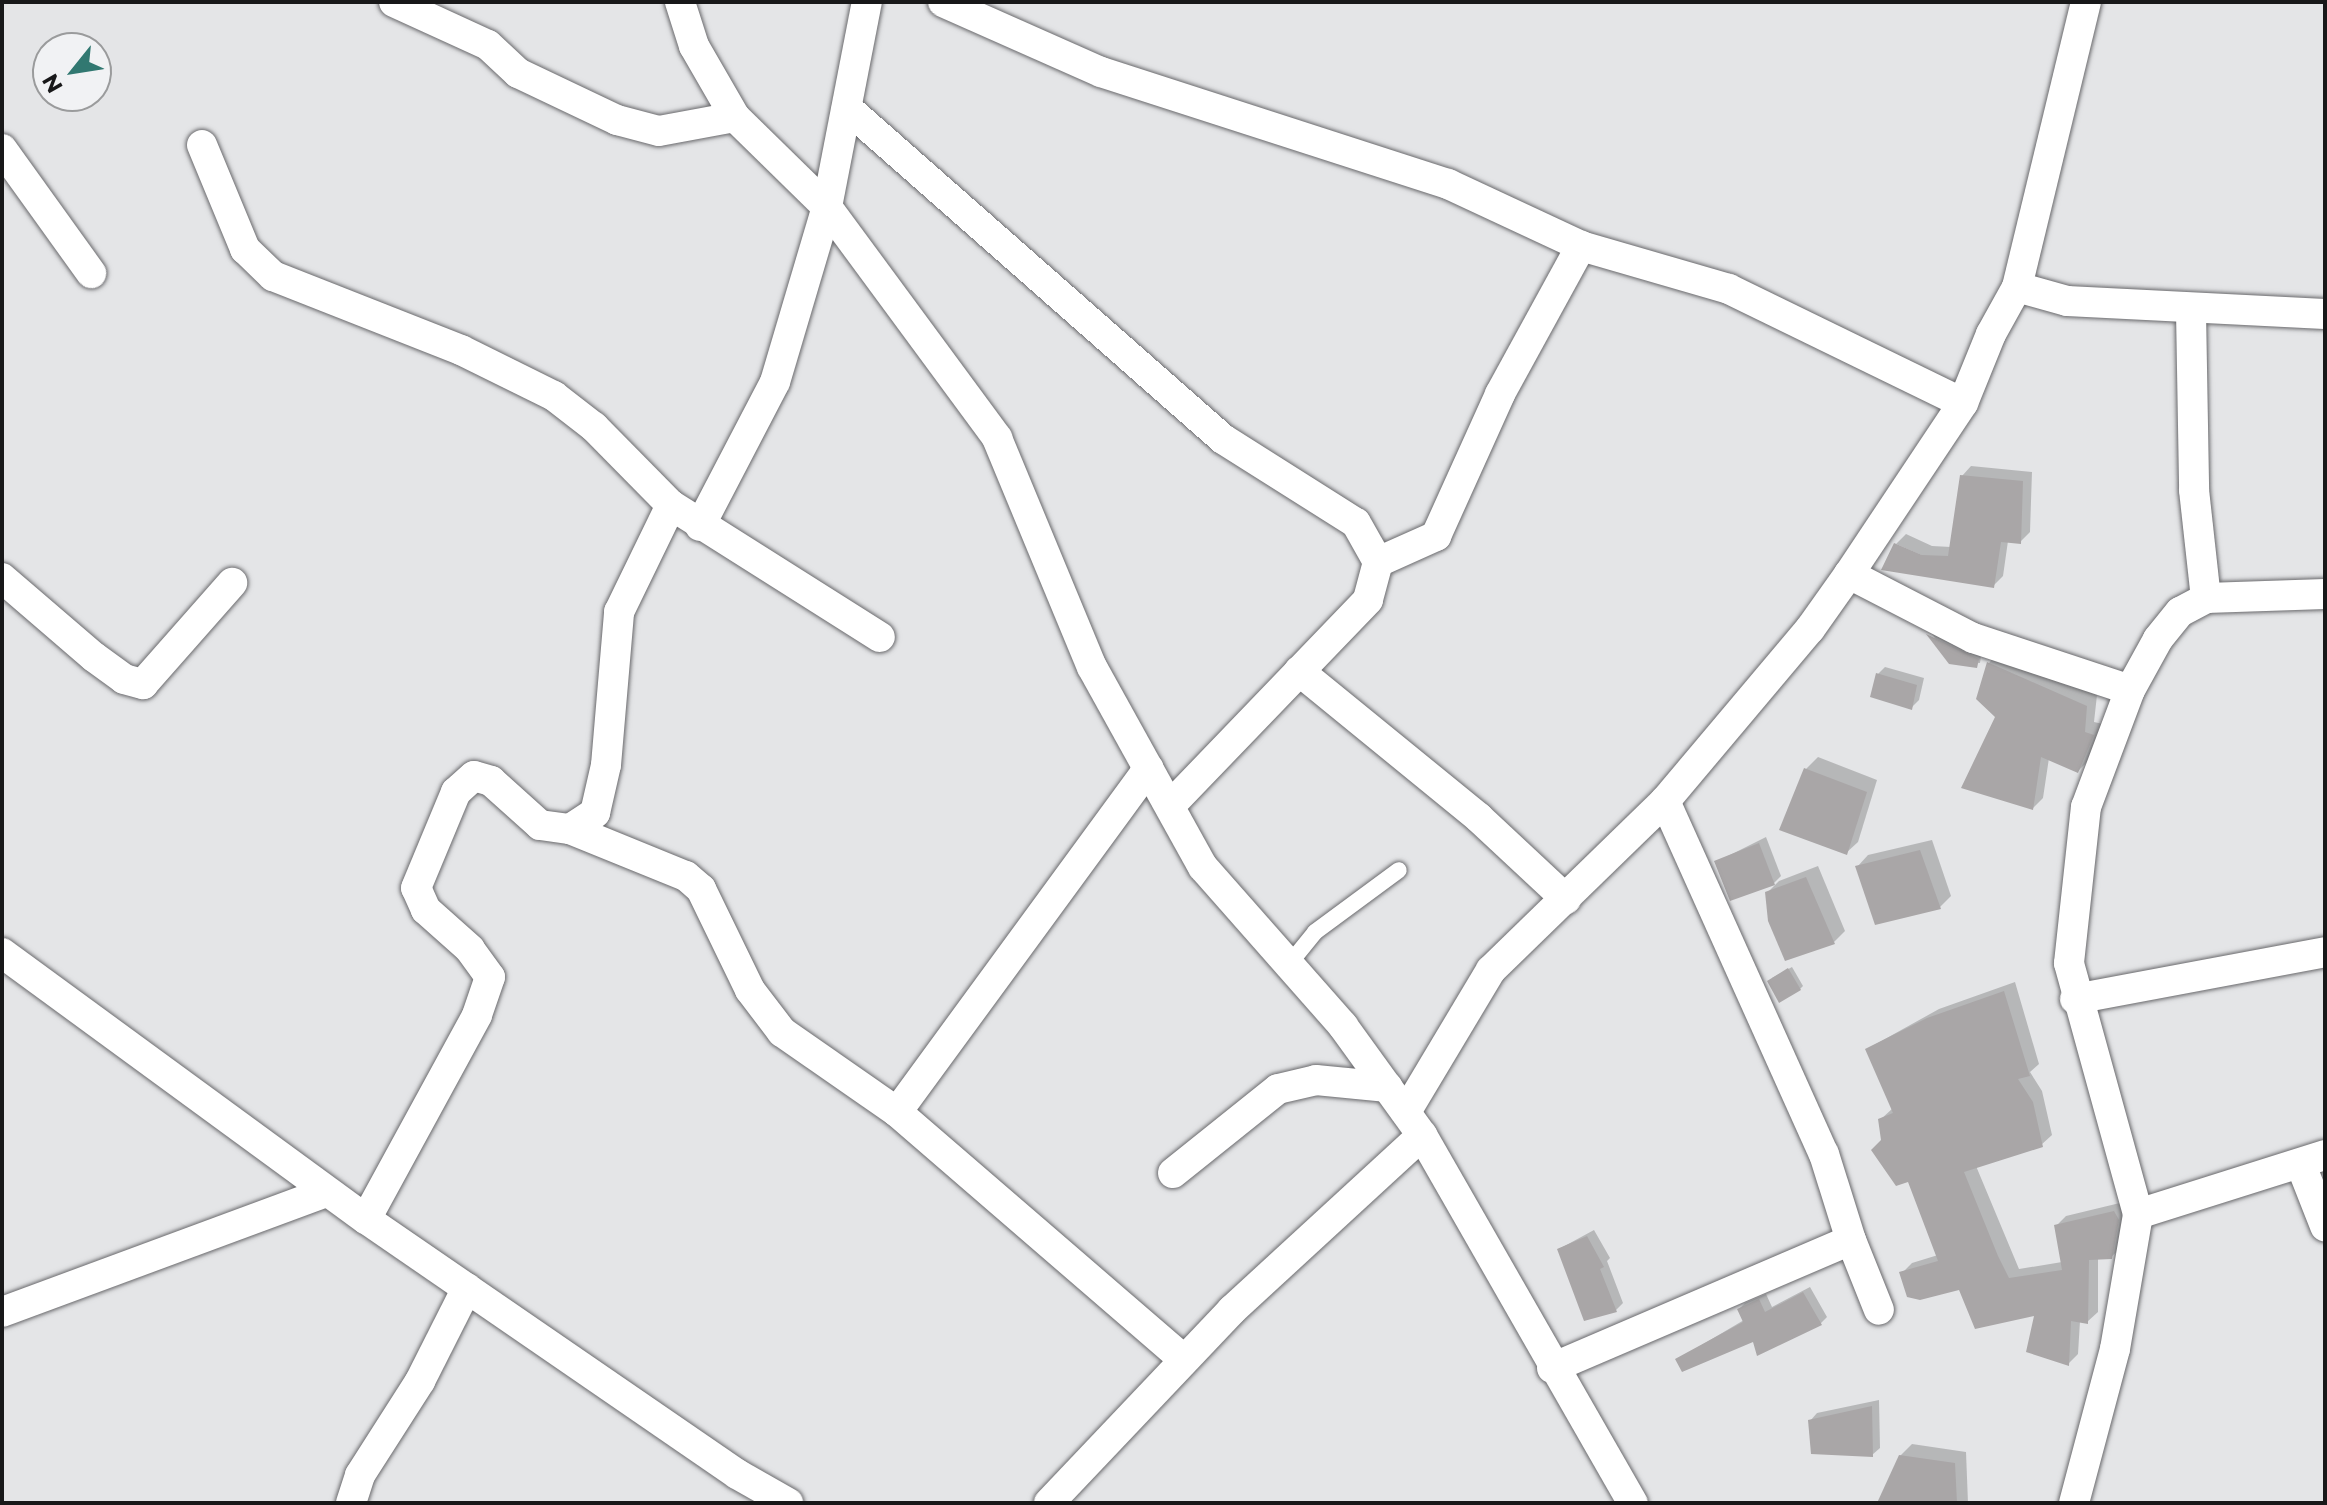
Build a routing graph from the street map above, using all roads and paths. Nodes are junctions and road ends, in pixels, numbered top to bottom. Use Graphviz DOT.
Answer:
graph roads {
  1 [pos="394,2"];
  2 [pos="680,2"];
  3 [pos="867,2"];
  4 [pos="943,2"];
  5 [pos="2086,2"];
  6 [pos="847,108"];
  7 [pos="735,117"];
  8 [pos="202,145"];
  9 [pos="2,149"];
  10 [pos="827,207"];
  11 [pos="1581,246"];
  12 [pos="91,273"];
  13 [pos="2017,287"];
  14 [pos="2191,311"];
  15 [pos="2325,314"];
  16 [pos="1963,403"];
  17 [pos="671,505"];
  18 [pos="700,526"];
  19 [pos="1378,562"];
  20 [pos="1849,574"];
  21 [pos="2,578"];
  22 [pos="232,583"];
  23 [pos="2325,594"];
  24 [pos="2206,598"];
  25 [pos="880,637"];
  26 [pos="1299,671"];
  27 [pos="2130,690"];
  28 [pos="1149,768"];
  29 [pos="1665,801"];
  30 [pos="1170,806"];
  31 [pos="570,829"];
  32 [pos="1399,870"];
  33 [pos="1566,899"];
  34 [pos="2325,952"];
  35 [pos="2,953"];
  36 [pos="1290,963"];
  37 [pos="2075,999"];
  38 [pos="1388,1087"];
  39 [pos="897,1112"];
  40 [pos="1414,1124"];
  41 [pos="2313,1160"];
  42 [pos="1173,1173"];
  43 [pos="327,1192"];
  44 [pos="2138,1214"];
  45 [pos="366,1219"];
  46 [pos="2325,1226"];
  47 [pos="1851,1240"];
  48 [pos="467,1288"];
  49 [pos="1879,1310"];
  50 [pos="2,1312"];
  51 [pos="1184,1360"];
  52 [pos="1552,1368"];
  53 [pos="351,1503"];
  54 [pos="788,1503"];
  55 [pos="1049,1503"];
  56 [pos="1633,1503"];
  57 [pos="2074,1503"];
  1 -- 7 [label="street"];
  2 -- 7 [label="street"];
  3 -- 6 [label="street"];
  4 -- 11 [label="street"];
  5 -- 13 [label="street"];
  6 -- 10 [label="street"];
  6 -- 19 [label="street"];
  7 -- 10 [label="street"];
  8 -- 17 [label="street"];
  9 -- 12 [label="street"];
  10 -- 18 [label="street"];
  10 -- 28 [label="street"];
  11 -- 16 [label="street"];
  11 -- 19 [label="street"];
  13 -- 14 [label="street"];
  13 -- 16 [label="street"];
  14 -- 15 [label="street"];
  14 -- 24 [label="street"];
  16 -- 20 [label="street"];
  17 -- 18 [label="street"];
  17 -- 31 [label="street"];
  18 -- 25 [label="street"];
  19 -- 26 [label="street"];
  20 -- 27 [label="street"];
  20 -- 29 [label="street"];
  21 -- 22 [label="street"];
  23 -- 24 [label="street"];
  24 -- 27 [label="street"];
  26 -- 30 [label="street"];
  26 -- 33 [label="street"];
  27 -- 37 [label="street"];
  28 -- 30 [label="street"];
  28 -- 39 [label="street"];
  29 -- 33 [label="street"];
  29 -- 47 [label="street"];
  30 -- 36 [label="street"];
  31 -- 39 [label="street"];
  31 -- 45 [label="street"];
  32 -- 36 [label="lane"];
  33 -- 40 [label="street"];
  34 -- 37 [label="street"];
  35 -- 43 [label="street"];
  36 -- 38 [label="street"];
  37 -- 44 [label="street"];
  38 -- 40 [label="street"];
  38 -- 42 [label="street"];
  39 -- 51 [label="street"];
  40 -- 51 [label="street"];
  40 -- 52 [label="street"];
  41 -- 44 [label="street"];
  41 -- 46 [label="street"];
  43 -- 45 [label="street"];
  43 -- 50 [label="street"];
  44 -- 57 [label="street"];
  45 -- 48 [label="street"];
  47 -- 49 [label="street"];
  47 -- 52 [label="street"];
  48 -- 53 [label="street"];
  48 -- 54 [label="street"];
  51 -- 55 [label="street"];
  52 -- 56 [label="street"];
}
